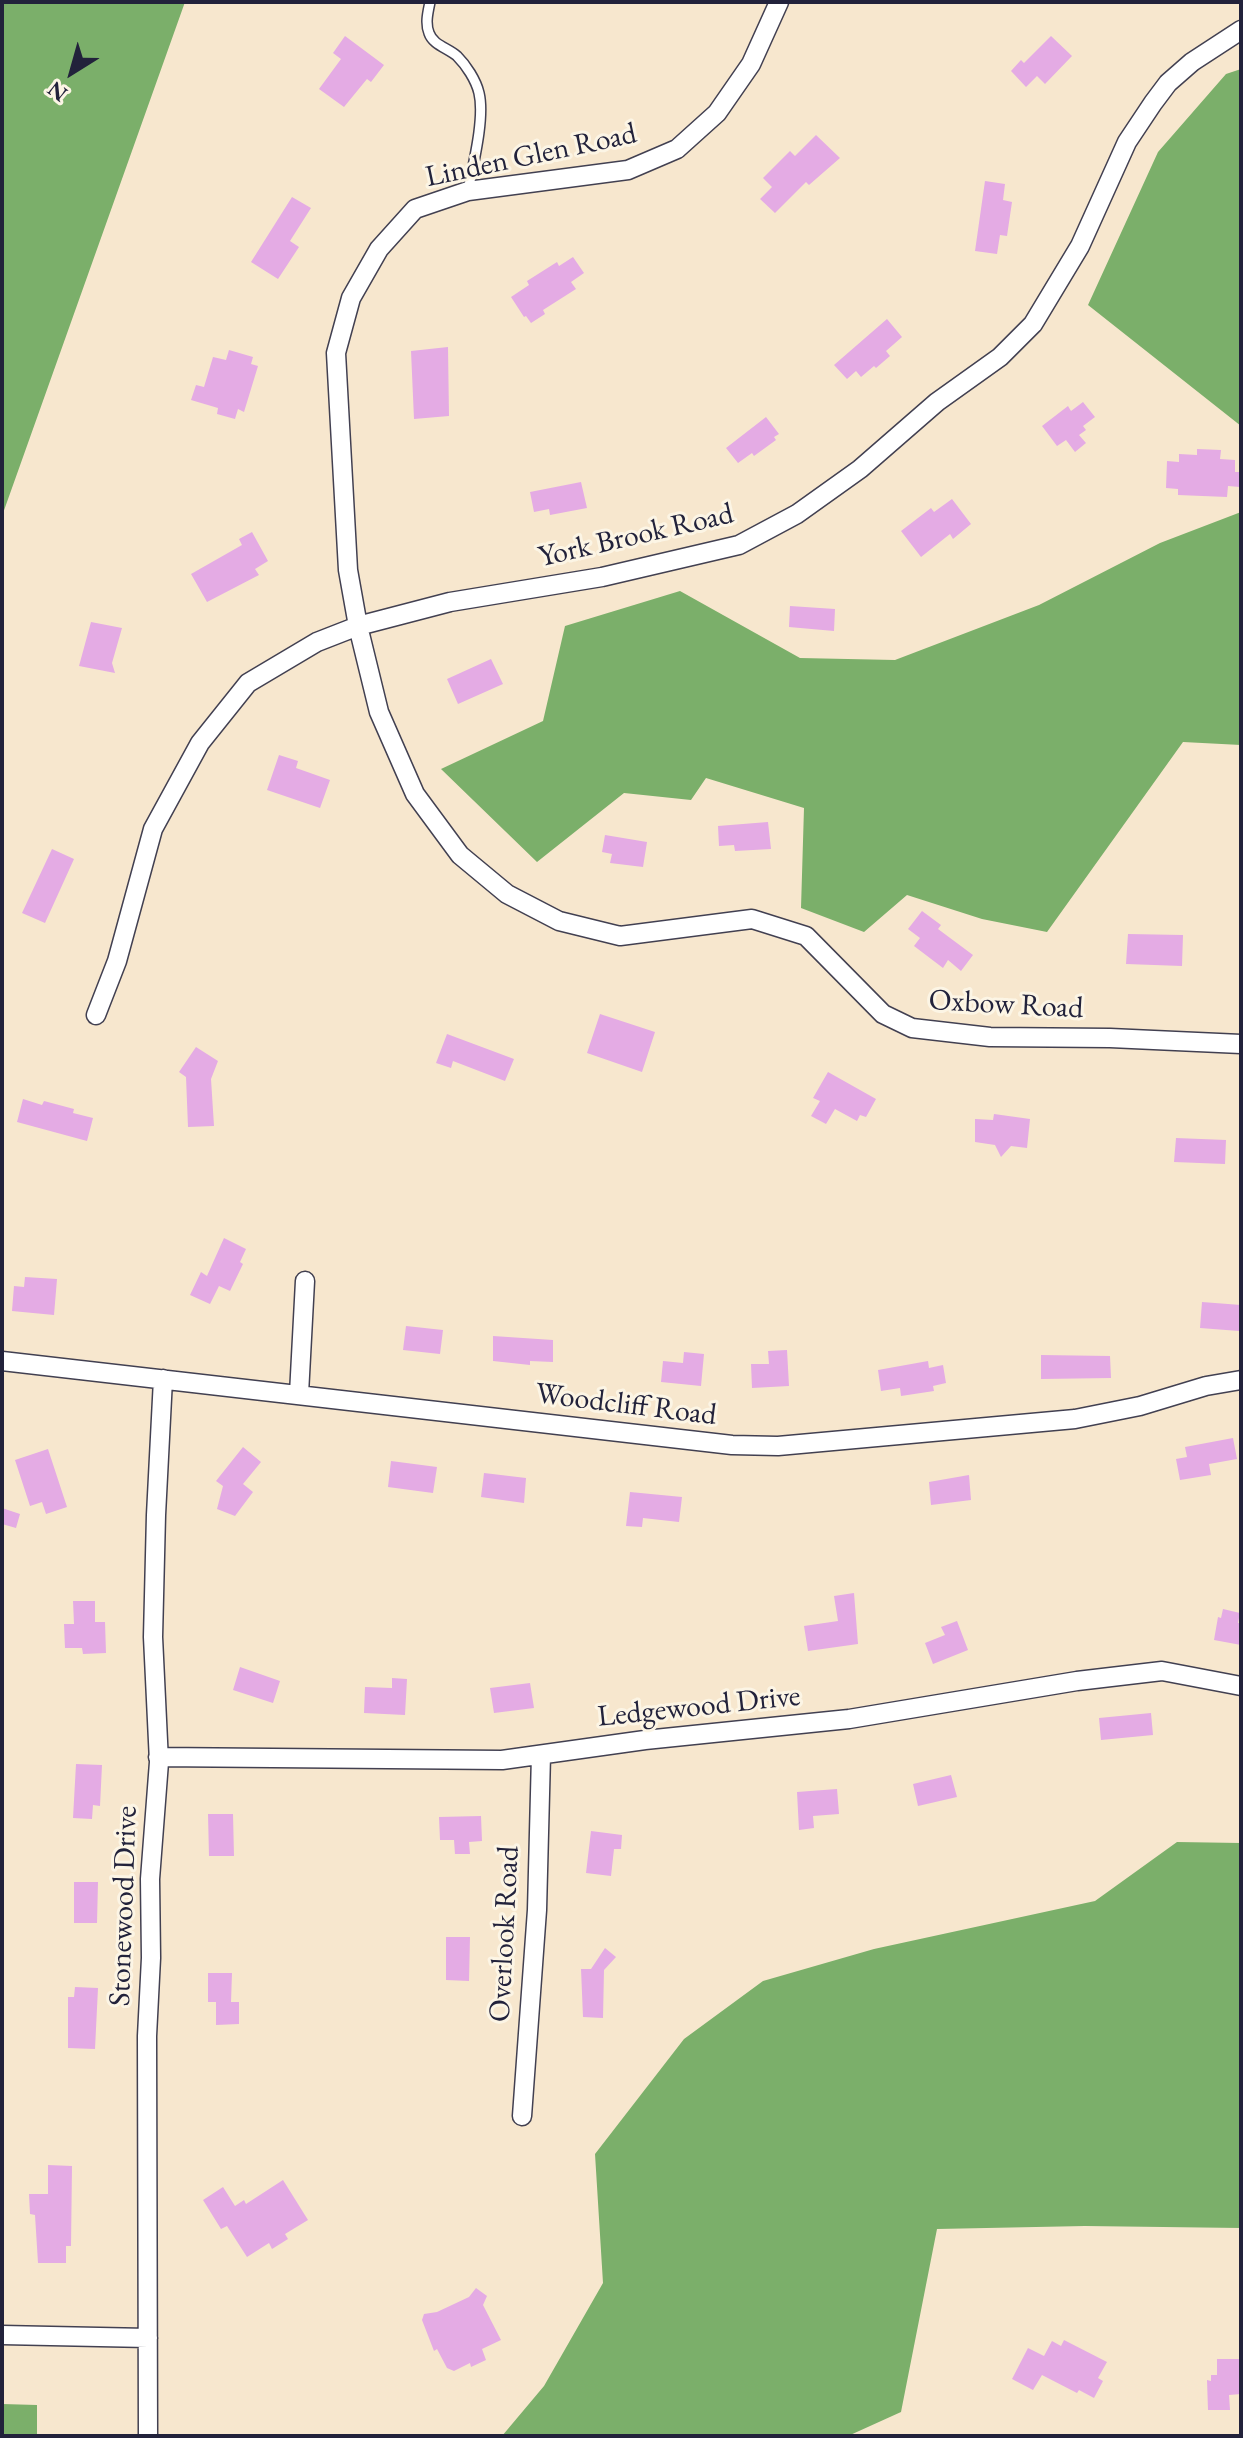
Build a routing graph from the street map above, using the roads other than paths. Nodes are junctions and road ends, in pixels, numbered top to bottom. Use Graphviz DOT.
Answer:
graph roads {
  1 [pos="430,2"];
  2 [pos="779,2"];
  3 [pos="1241,30"];
  4 [pos="468,191"];
  5 [pos="358,626"];
  6 [pos="96,1015"];
  7 [pos="1241,1044"];
  8 [pos="305,1281"];
  9 [pos="2,1361"];
  10 [pos="163,1379"];
  11 [pos="1241,1380"];
  12 [pos="299,1394"];
  13 [pos="1241,1686"];
  14 [pos="541,1755"];
  15 [pos="158,1757"];
  16 [pos="522,2116"];
  17 [pos="2,2335"];
  18 [pos="148,2338"];
  19 [pos="148,2436"];
  1 -- 4 [label="lane"];
  2 -- 4 [label="street, Linden Glen Road"];
  3 -- 5 [label="street, York Brook Road"];
  4 -- 5 [label="street, Linden Glen Road"];
  5 -- 6 [label="street, York Brook Road"];
  5 -- 7 [label="street, Oxbow Road"];
  8 -- 12 [label="street"];
  9 -- 10 [label="street, Woodcliff Road"];
  10 -- 12 [label="street, Woodcliff Road"];
  10 -- 15 [label="street, Stonewood Drive"];
  11 -- 12 [label="street, Woodcliff Road"];
  13 -- 14 [label="street, Ledgewood Drive"];
  14 -- 15 [label="street, Ledgewood Drive"];
  14 -- 16 [label="street, Overlook Road"];
  15 -- 18 [label="street, Stonewood Drive"];
  17 -- 18 [label="street"];
  18 -- 19 [label="street, Stonewood Drive"];
}
